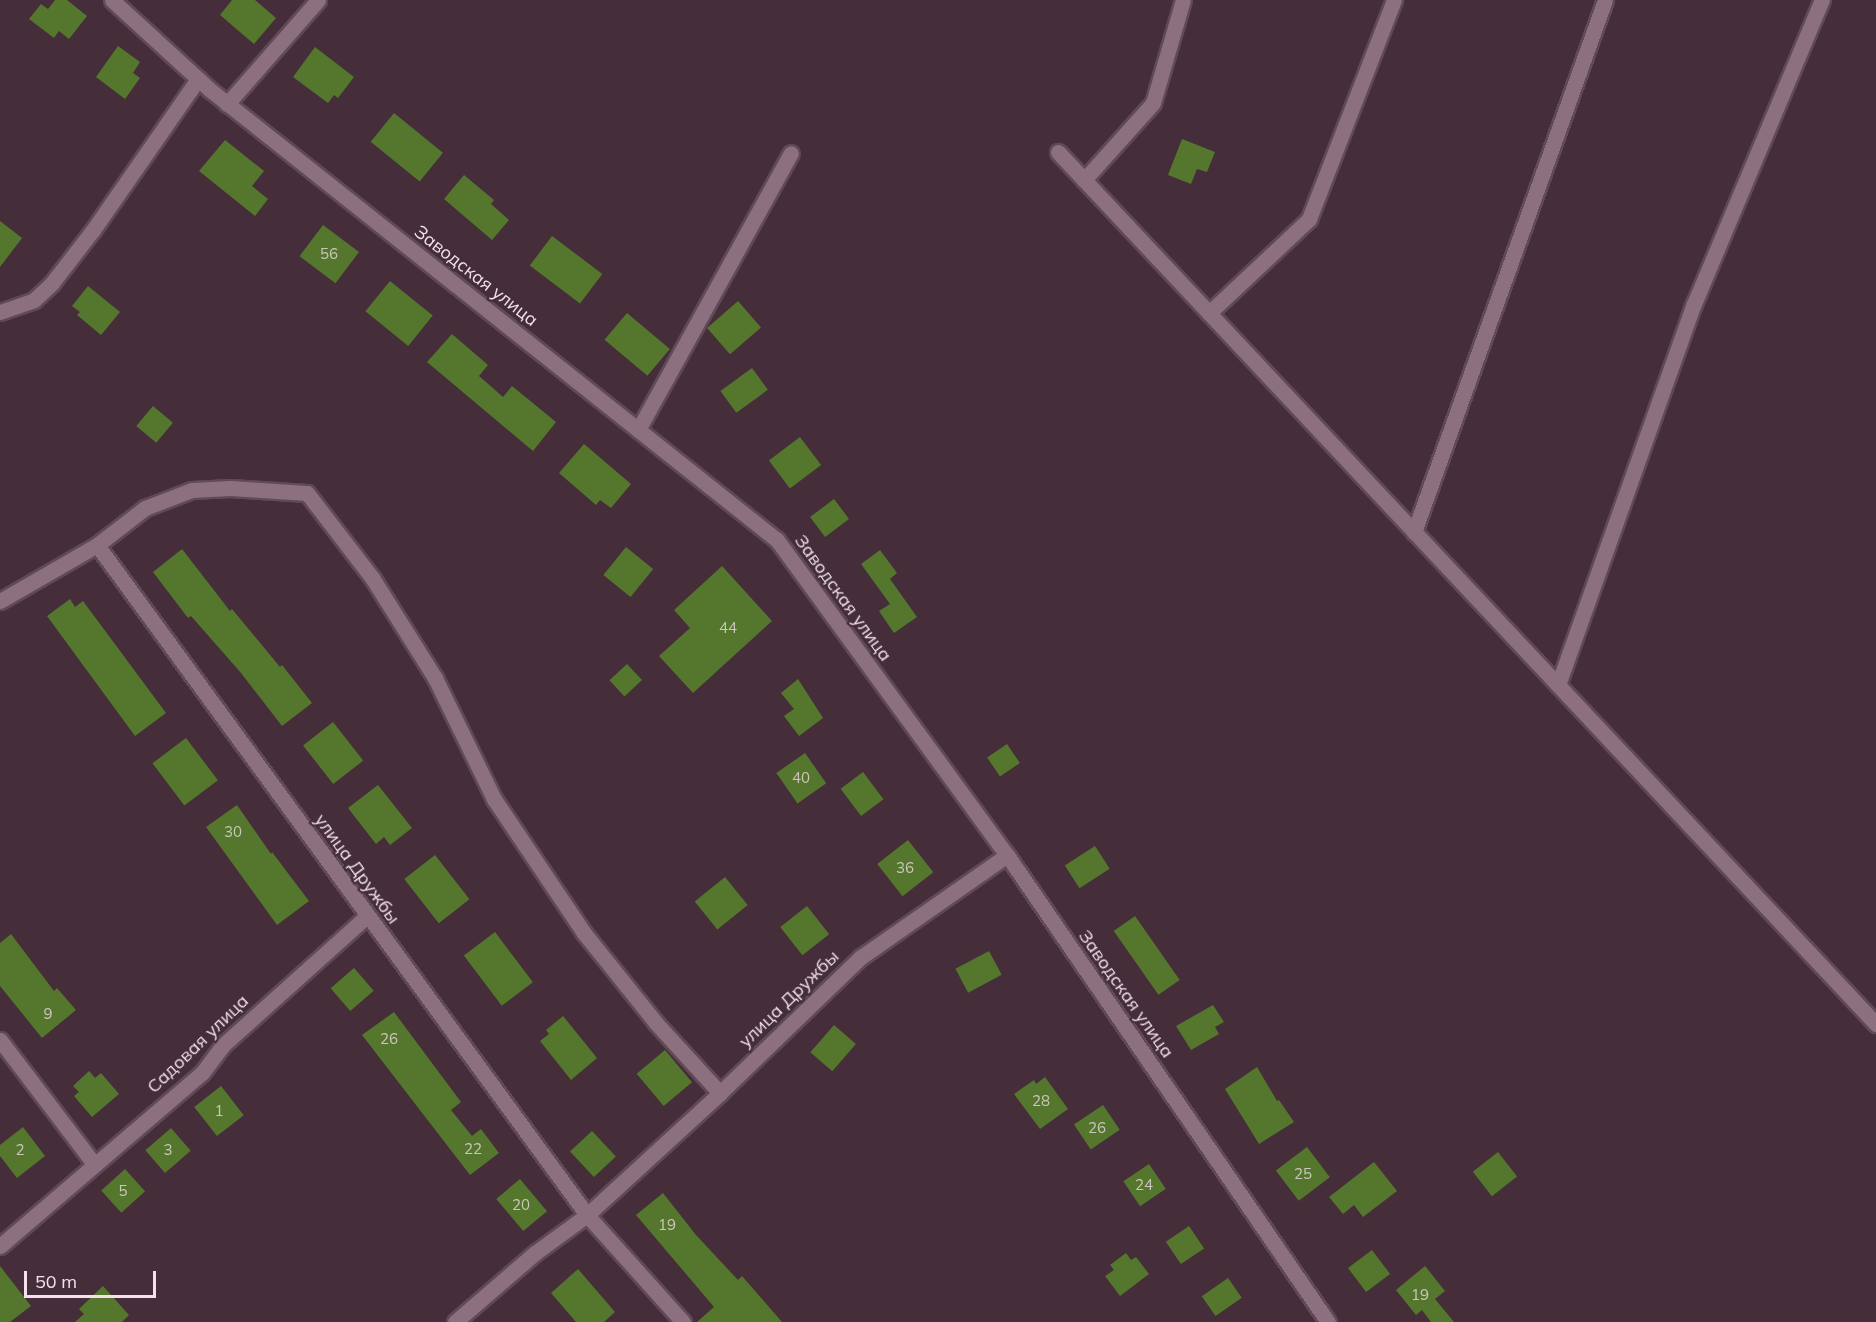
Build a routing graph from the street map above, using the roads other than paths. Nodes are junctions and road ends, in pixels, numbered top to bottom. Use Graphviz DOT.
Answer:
graph roads {
  1 [pos="112,0"];
  2 [pos="318,0"];
  3 [pos="1183,0"];
  4 [pos="1394,0"];
  5 [pos="1605,0"];
  6 [pos="1822,0"];
  7 [pos="198,79"];
  8 [pos="227,104"];
  9 [pos="1058,152"];
  10 [pos="791,153"];
  11 [pos="1084,180"];
  12 [pos="0,312"];
  13 [pos="1209,313"];
  14 [pos="638,430"];
  15 [pos="1414,531"];
  16 [pos="97,546"];
  17 [pos="0,601"];
  18 [pos="1558,685"];
  19 [pos="1007,855"];
  20 [pos="367,916"];
  21 [pos="1876,1024"];
  22 [pos="0,1040"];
  23 [pos="720,1093"];
  24 [pos="94,1164"];
  25 [pos="587,1215"];
  26 [pos="0,1246"];
  27 [pos="455,1322"];
  28 [pos="683,1322"];
  29 [pos="1328,1322"];
  1 -- 7 [label="street, Заводская улица"];
  2 -- 8 [label="street"];
  3 -- 11 [label="street"];
  4 -- 13 [label="street"];
  5 -- 15 [label="street"];
  6 -- 18 [label="street"];
  7 -- 8 [label="street, Заводская улица"];
  7 -- 12 [label="street"];
  8 -- 14 [label="street, Заводская улица"];
  9 -- 11 [label="street"];
  10 -- 14 [label="street"];
  11 -- 13 [label="street"];
  13 -- 15 [label="street"];
  14 -- 19 [label="street, Заводская улица"];
  15 -- 18 [label="street"];
  16 -- 17 [label="street"];
  16 -- 20 [label="street, улица Дружбы"];
  16 -- 23 [label="street"];
  18 -- 21 [label="street"];
  19 -- 23 [label="street, улица Дружбы"];
  19 -- 29 [label="street, Заводская улица"];
  20 -- 24 [label="street, Садовая улица"];
  20 -- 25 [label="street, улица Дружбы"];
  22 -- 24 [label="street"];
  23 -- 25 [label="street, улица Дружбы"];
  24 -- 26 [label="street, Садовая улица"];
  25 -- 27 [label="street, улица Дружбы"];
  25 -- 28 [label="street, улица Дружбы"];
}
